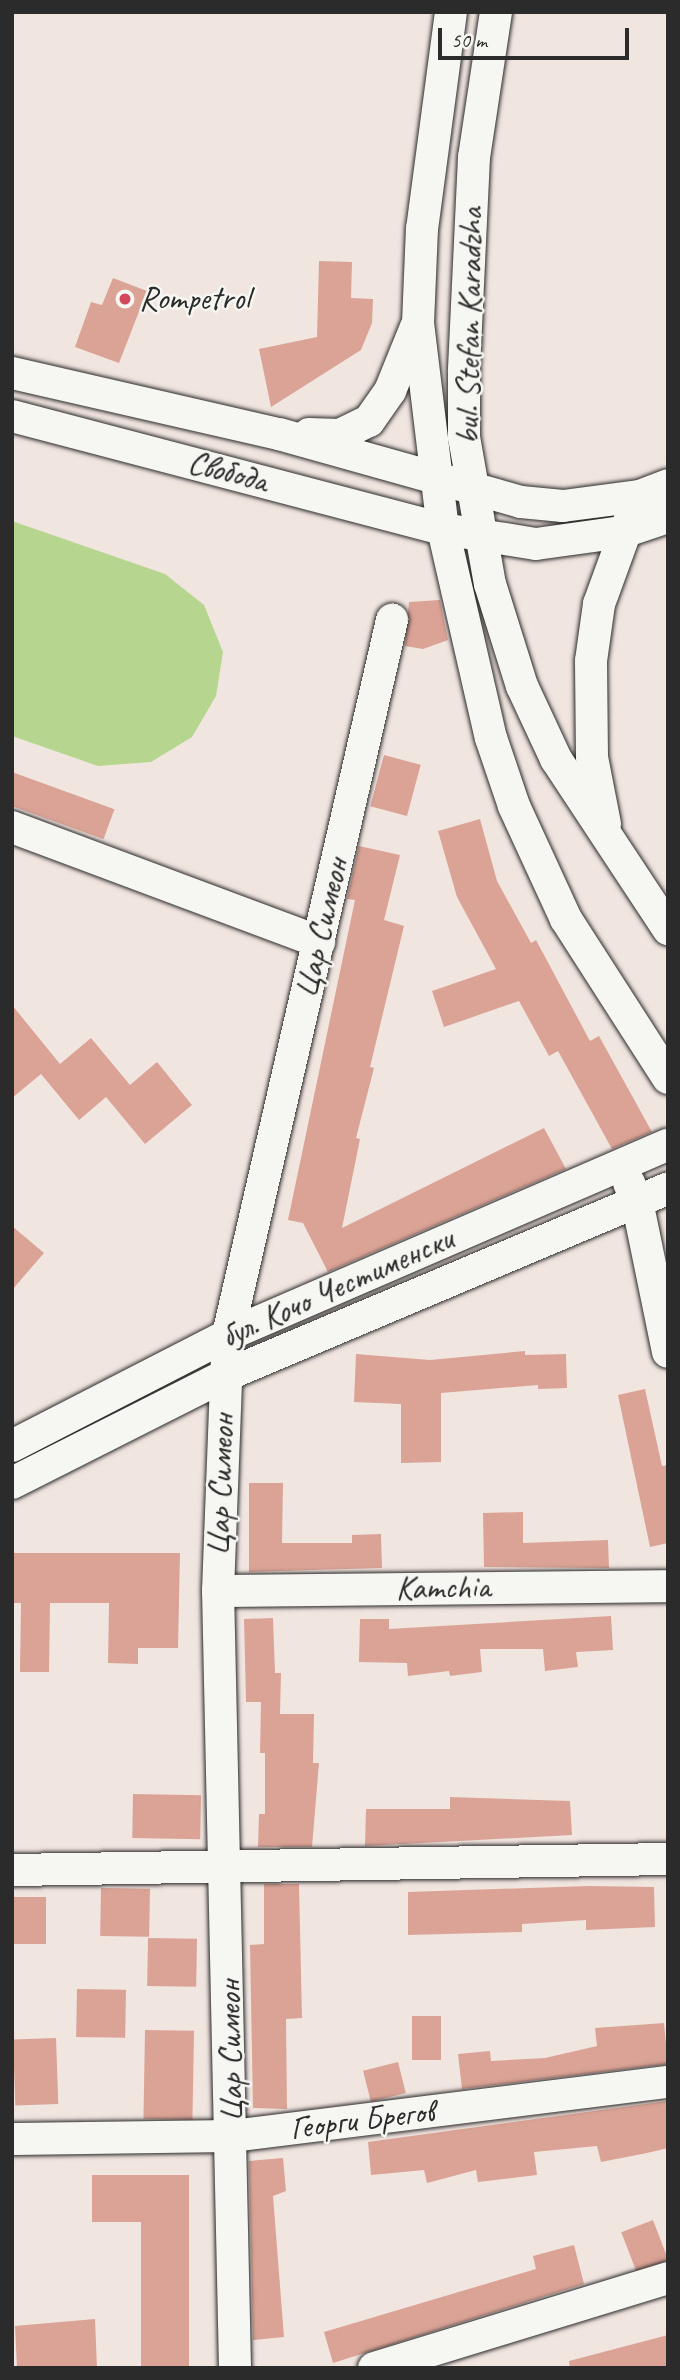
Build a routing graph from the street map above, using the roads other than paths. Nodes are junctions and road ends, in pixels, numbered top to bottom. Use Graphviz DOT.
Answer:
graph roads {
  1 [pos="450,12"];
  2 [pos="496,12"];
  3 [pos="418,323"];
  4 [pos="12,373"];
  5 [pos="12,415"];
  6 [pos="279,434"];
  7 [pos="436,478"];
  8 [pos="474,488"];
  9 [pos="654,490"];
  10 [pos="668,517"];
  11 [pos="443,529"];
  12 [pos="623,532"];
  13 [pos="482,536"];
  14 [pos="392,620"];
  15 [pos="12,827"];
  16 [pos="608,843"];
  17 [pos="668,929"];
  18 [pos="319,942"];
  19 [pos="668,1078"];
  20 [pos="668,1145"];
  21 [pos="621,1164"];
  22 [pos="668,1188"];
  23 [pos="637,1201"];
  24 [pos="228,1335"];
  25 [pos="668,1352"];
  26 [pos="224,1376"];
  27 [pos="12,1446"];
  28 [pos="12,1483"];
  29 [pos="668,1586"];
  30 [pos="218,1591"];
  31 [pos="668,1859"];
  32 [pos="227,1868"];
  33 [pos="12,1870"];
  34 [pos="668,2081"];
  35 [pos="233,2136"];
  36 [pos="12,2139"];
  37 [pos="668,2278"];
  38 [pos="234,2368"];
  39 [pos="374,2368"];
  1 -- 3 [label="street, bul. Stefan Karadzha"];
  2 -- 8 [label="street, bul. Stefan Karadzha"];
  3 -- 6 [label="street"];
  3 -- 7 [label="street, bul. Stefan Karadzha"];
  4 -- 6 [label="street, Свобода"];
  5 -- 11 [label="street, Свобода"];
  6 -- 7 [label="street, Свобода"];
  7 -- 8 [label="street, Свобода"];
  7 -- 11 [label="street, bul. Stefan Karadzha"];
  8 -- 9 [label="street, Свобода"];
  8 -- 13 [label="street, bul. Stefan Karadzha"];
  9 -- 12 [label="street"];
  10 -- 12 [label="street, Свобода"];
  11 -- 13 [label="street, Свобода"];
  11 -- 19 [label="street"];
  12 -- 13 [label="street, Свобода"];
  12 -- 16 [label="street"];
  13 -- 16 [label="street, bul. Stefan Karadzha"];
  14 -- 18 [label="street, Цар Симеон"];
  15 -- 18 [label="street"];
  16 -- 17 [label="street, bul. Stefan Karadzha"];
  18 -- 24 [label="street, Цар Симеон"];
  20 -- 21 [label="street, бул. Кочо Честименски"];
  21 -- 23 [label="street"];
  21 -- 24 [label="street, бул. Кочо Честименски"];
  22 -- 23 [label="street, бул. Кочо Честименски"];
  23 -- 25 [label="street"];
  23 -- 26 [label="street, бул. Кочо Честименски"];
  24 -- 26 [label="street, Цар Симеон"];
  24 -- 27 [label="street, бул. Кочо Честименски"];
  26 -- 28 [label="street, бул. Кочо Честименски"];
  26 -- 30 [label="street, Цар Симеон"];
  29 -- 30 [label="street, Kamchia"];
  30 -- 32 [label="street, Цар Симеон"];
  31 -- 32 [label="street"];
  32 -- 33 [label="street"];
  32 -- 35 [label="street, Цар Симеон"];
  34 -- 35 [label="street, Георги Брегов"];
  35 -- 36 [label="street, Георги Брегов"];
  35 -- 38 [label="street, Цар Симеон"];
  37 -- 39 [label="street"];
}
